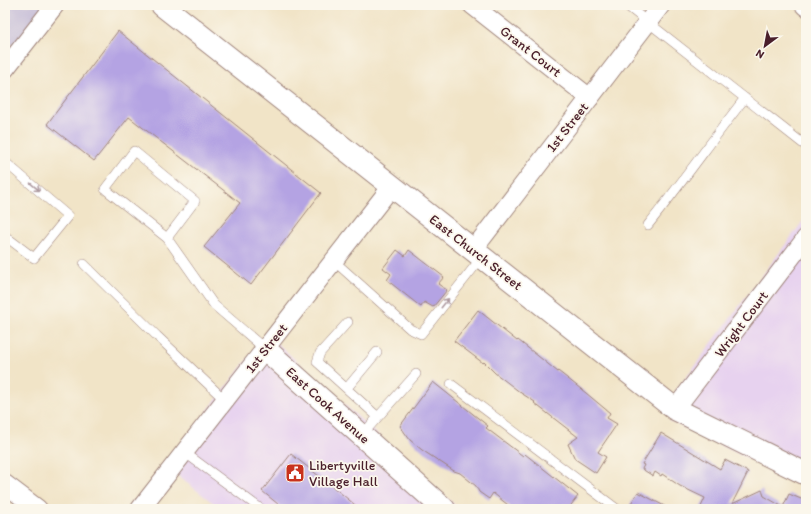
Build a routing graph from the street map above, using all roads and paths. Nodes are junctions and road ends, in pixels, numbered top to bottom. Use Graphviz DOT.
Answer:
graph roads {
  1 [pos="55,5"];
  2 [pos="162,5"];
  3 [pos="472,5"];
  4 [pos="626,5"];
  5 [pos="661,5"];
  6 [pos="804,5"];
  7 [pos="806,7"];
  8 [pos="648,22"];
  9 [pos="5,69"];
  10 [pos="590,98"];
  11 [pos="745,98"];
  12 [pos="806,146"];
  13 [pos="5,162"];
  14 [pos="392,186"];
  15 [pos="648,225"];
  16 [pos="5,236"];
  17 [pos="167,238"];
  18 [pos="806,238"];
  19 [pos="477,254"];
  20 [pos="334,261"];
  21 [pos="84,264"];
  22 [pos="348,322"];
  23 [pos="265,349"];
  24 [pos="377,352"];
  25 [pos="416,374"];
  26 [pos="451,384"];
  27 [pos="347,388"];
  28 [pos="225,400"];
  29 [pos="675,409"];
  30 [pos="378,417"];
  31 [pos="362,435"];
  32 [pos="184,452"];
  33 [pos="806,474"];
  34 [pos="5,484"];
  35 [pos="38,509"];
  36 [pos="140,509"];
  37 [pos="261,509"];
  38 [pos="444,509"];
  39 [pos="617,509"];
  1 -- 9 [label="street"];
  2 -- 14 [label="street, East Church Street"];
  3 -- 10 [label="street, Grant Court"];
  4 -- 8 [label="lane"];
  5 -- 8 [label="street, 1st Street"];
  6 -- 7 [label="street"];
  8 -- 10 [label="street, 1st Street"];
  8 -- 11 [label="lane"];
  10 -- 19 [label="street, 1st Street"];
  11 -- 12 [label="lane"];
  11 -- 15 [label="lane"];
  13 -- 16 [label="lane, one-way"];
  14 -- 19 [label="street, East Church Street"];
  14 -- 20 [label="street, 1st Street"];
  17 -- 17 [label="lane"];
  17 -- 23 [label="lane"];
  18 -- 29 [label="street, Wright Court"];
  20 -- 19 [label="lane, one-way"];
  19 -- 29 [label="street, East Church Street"];
  20 -- 23 [label="street, 1st Street"];
  21 -- 28 [label="lane"];
  22 -- 27 [label="lane"];
  23 -- 28 [label="street, 1st Street"];
  23 -- 31 [label="street, East Cook Avenue"];
  24 -- 27 [label="lane"];
  25 -- 30 [label="lane"];
  26 -- 39 [label="lane"];
  27 -- 30 [label="lane"];
  28 -- 32 [label="street, 1st Street"];
  29 -- 33 [label="street, East Church Street"];
  30 -- 31 [label="lane"];
  31 -- 38 [label="street, East Cook Avenue"];
  32 -- 36 [label="street, 1st Street"];
  32 -- 37 [label="lane"];
  34 -- 35 [label="street"];
}
